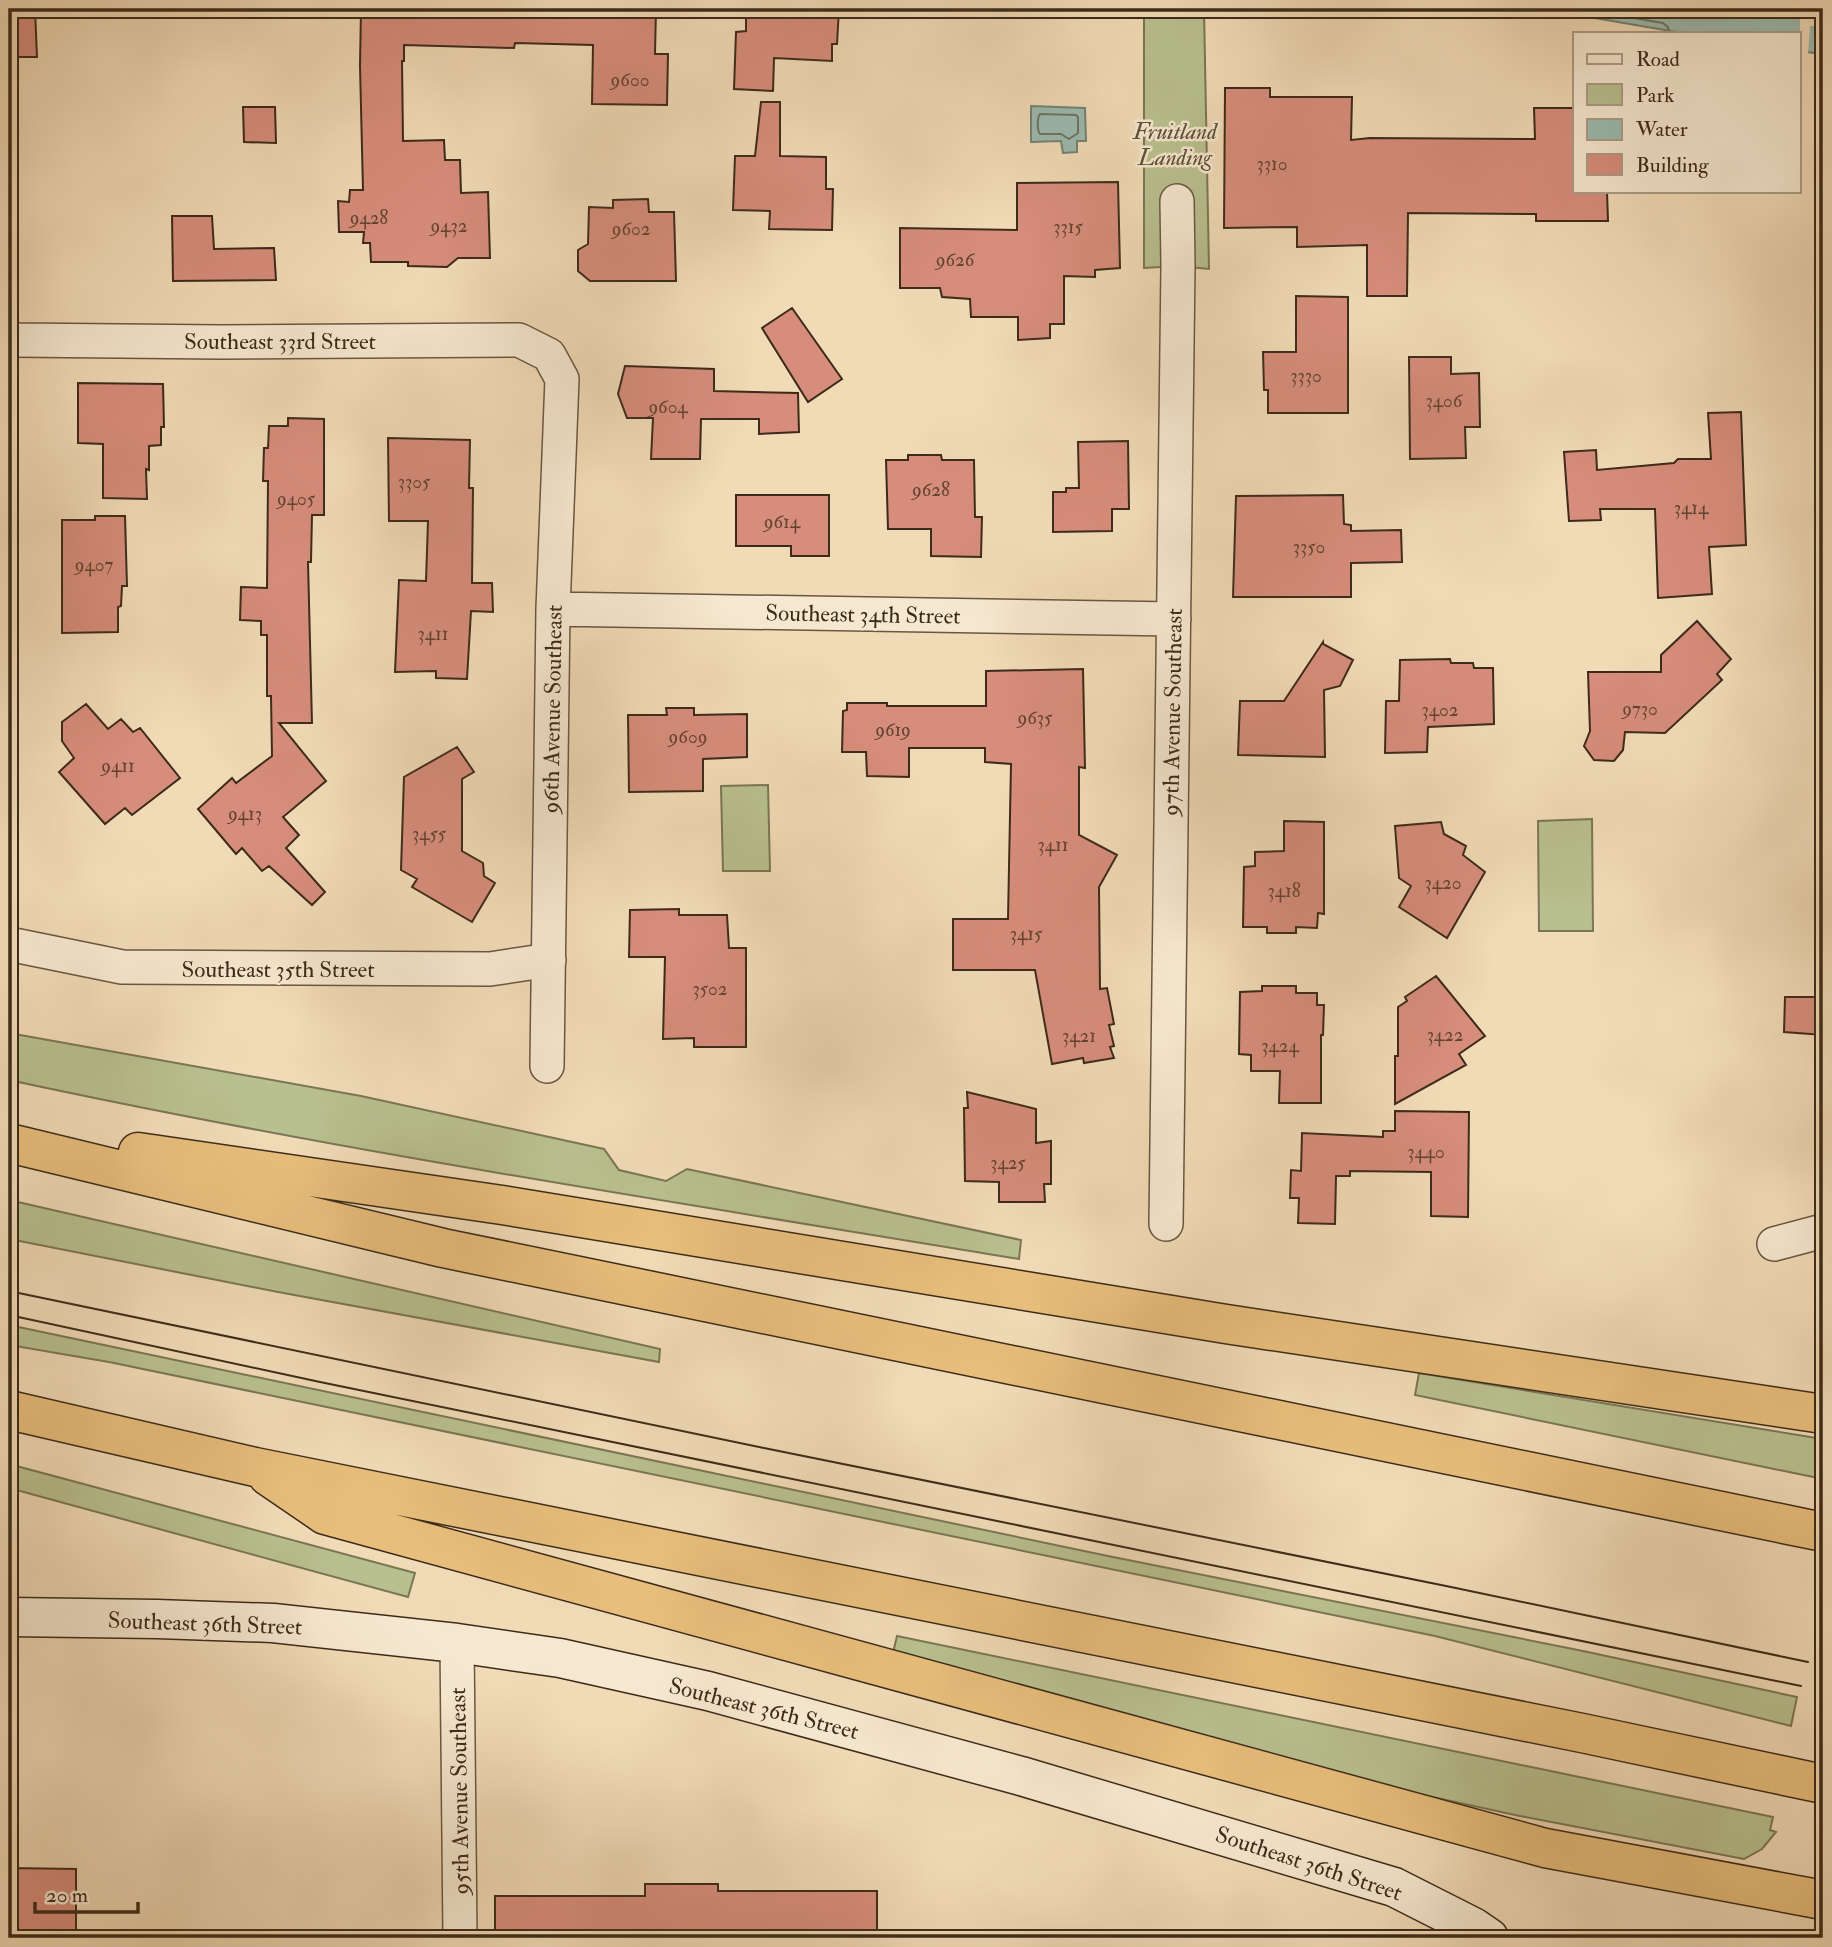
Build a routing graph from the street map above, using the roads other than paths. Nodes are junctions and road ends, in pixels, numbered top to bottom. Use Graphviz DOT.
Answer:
graph roads {
  1 [pos="1177,201"];
  2 [pos="9,337"];
  3 [pos="549,355"];
  4 [pos="552,609"];
  5 [pos="1174,619"];
  6 [pos="9,944"];
  7 [pos="550,960"];
  8 [pos="547,1066"];
  9 [pos="9,1135"];
  10 [pos="9,1143"];
  11 [pos="1166,1224"];
  12 [pos="1823,1231"];
  13 [pos="1774,1244"];
  14 [pos="9,1410"];
  15 [pos="1823,1414"];
  16 [pos="255,1467"];
  17 [pos="1823,1532"];
  18 [pos="9,1617"];
  19 [pos="457,1643"];
  20 [pos="1823,1784"];
  21 [pos="1823,1900"];
  22 [pos="460,1938"];
  23 [pos="1489,1938"];
  1 -- 5 [label="street, 97th Avenue Southeast"];
  2 -- 3 [label="street, Southeast 33rd Street"];
  3 -- 4 [label="street, 96th Avenue Southeast"];
  4 -- 5 [label="street, Southeast 34th Street"];
  4 -- 7 [label="street, 96th Avenue Southeast"];
  5 -- 11 [label="street, 97th Avenue Southeast"];
  6 -- 7 [label="street, Southeast 35th Street"];
  7 -- 8 [label="street, 96th Avenue Southeast"];
  9 -- 15 [label="highway"];
  10 -- 17 [label="highway"];
  12 -- 13 [label="street"];
  14 -- 16 [label="highway"];
  16 -- 20 [label="highway"];
  16 -- 21 [label="highway"];
  18 -- 19 [label="street, Southeast 36th Street"];
  19 -- 22 [label="street, 95th Avenue Southeast"];
  19 -- 23 [label="street, Southeast 36th Street"];
}
